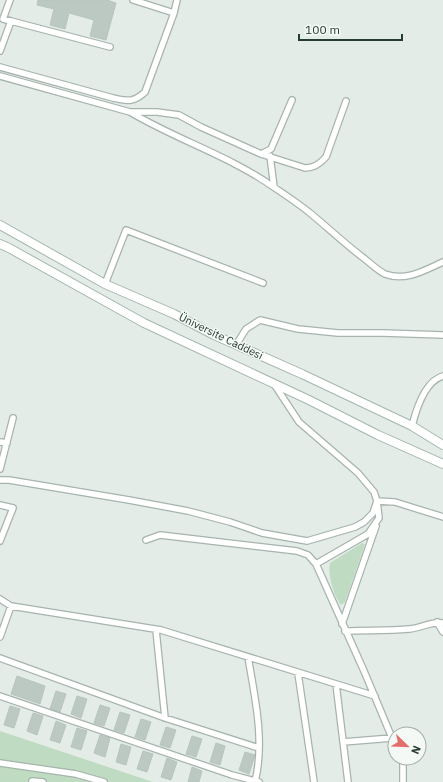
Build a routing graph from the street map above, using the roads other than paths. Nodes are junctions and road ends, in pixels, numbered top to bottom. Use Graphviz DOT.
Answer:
graph roads {
  1 [pos="10,0"];
  2 [pos="133,0"];
  3 [pos="177,0"];
  4 [pos="174,13"];
  5 [pos="11,21"];
  6 [pos="110,47"];
  7 [pos="0,51"];
  8 [pos="0,67"];
  9 [pos="0,76"];
  10 [pos="292,100"];
  11 [pos="346,101"];
  12 [pos="130,112"];
  13 [pos="261,154"];
  14 [pos="270,156"];
  15 [pos="274,187"];
  16 [pos="0,224"];
  17 [pos="0,244"];
  18 [pos="443,262"];
  19 [pos="263,283"];
  20 [pos="105,284"];
  21 [pos="443,336"];
  22 [pos="236,344"];
  23 [pos="443,376"];
  24 [pos="273,384"];
  25 [pos="13,418"];
  26 [pos="412,426"];
  27 [pos="0,442"];
  28 [pos="7,443"];
  29 [pos="443,445"];
  30 [pos="443,464"];
  31 [pos="0,469"];
  32 [pos="0,480"];
  33 [pos="377,502"];
  34 [pos="0,505"];
  35 [pos="443,517"];
  36 [pos="379,518"];
  37 [pos="146,540"];
  38 [pos="0,541"];
  39 [pos="316,564"];
  40 [pos="0,599"];
  41 [pos="11,606"];
  42 [pos="436,622"];
  43 [pos="443,623"];
  44 [pos="342,624"];
  45 [pos="156,630"];
  46 [pos="345,631"];
  47 [pos="443,632"];
  48 [pos="0,637"];
  49 [pos="248,657"];
  50 [pos="0,658"];
  51 [pos="298,672"];
  52 [pos="336,684"];
  53 [pos="0,696"];
  54 [pos="375,696"];
  55 [pos="165,718"];
  56 [pos="387,726"];
  57 [pos="387,738"];
  58 [pos="343,742"];
  59 [pos="259,748"];
  60 [pos="0,763"];
  61 [pos="403,766"];
  62 [pos="32,781"];
  63 [pos="43,782"];
  64 [pos="104,782"];
  65 [pos="257,782"];
  66 [pos="314,782"];
  67 [pos="348,782"];
  68 [pos="403,782"];
  1 -- 5 [label="street"];
  2 -- 4 [label="street"];
  3 -- 4 [label="street"];
  4 -- 8 [label="street"];
  5 -- 6 [label="street"];
  5 -- 7 [label="street"];
  9 -- 12 [label="street"];
  10 -- 13 [label="street"];
  11 -- 14 [label="street"];
  12 -- 13 [label="street"];
  12 -- 15 [label="street"];
  13 -- 14 [label="street"];
  14 -- 15 [label="street"];
  15 -- 18 [label="street"];
  16 -- 20 [label="main road, Üniversite Caddesi"];
  17 -- 24 [label="main road, Üniversite Caddesi"];
  19 -- 20 [label="street"];
  20 -- 22 [label="main road, Üniversite Caddesi"];
  21 -- 22 [label="street"];
  22 -- 26 [label="main road, Üniversite Caddesi"];
  23 -- 26 [label="street"];
  24 -- 30 [label="main road, Üniversite Caddesi"];
  24 -- 33 [label="street"];
  25 -- 28 [label="street"];
  26 -- 29 [label="main road, Üniversite Caddesi"];
  27 -- 28 [label="street"];
  28 -- 31 [label="street"];
  32 -- 33 [label="street"];
  33 -- 35 [label="street"];
  33 -- 36 [label="street"];
  34 -- 38 [label="street"];
  36 -- 39 [label="street"];
  36 -- 44 [label="street"];
  37 -- 39 [label="street"];
  39 -- 44 [label="street"];
  40 -- 41 [label="street"];
  41 -- 45 [label="street"];
  41 -- 48 [label="street"];
  42 -- 43 [label="street"];
  42 -- 46 [label="street"];
  42 -- 47 [label="street"];
  44 -- 46 [label="street"];
  45 -- 49 [label="street"];
  45 -- 55 [label="street"];
  46 -- 54 [label="street"];
  49 -- 51 [label="street"];
  49 -- 59 [label="street"];
  50 -- 55 [label="street"];
  51 -- 52 [label="street"];
  51 -- 66 [label="street"];
  52 -- 54 [label="street"];
  52 -- 58 [label="street"];
  53 -- 65 [label="street"];
  54 -- 56 [label="street"];
  55 -- 59 [label="street"];
  57 -- 58 [label="street"];
  58 -- 67 [label="street"];
  59 -- 65 [label="street"];
  60 -- 64 [label="street"];
  61 -- 68 [label="street"];
  62 -- 63 [label="street"];
}
